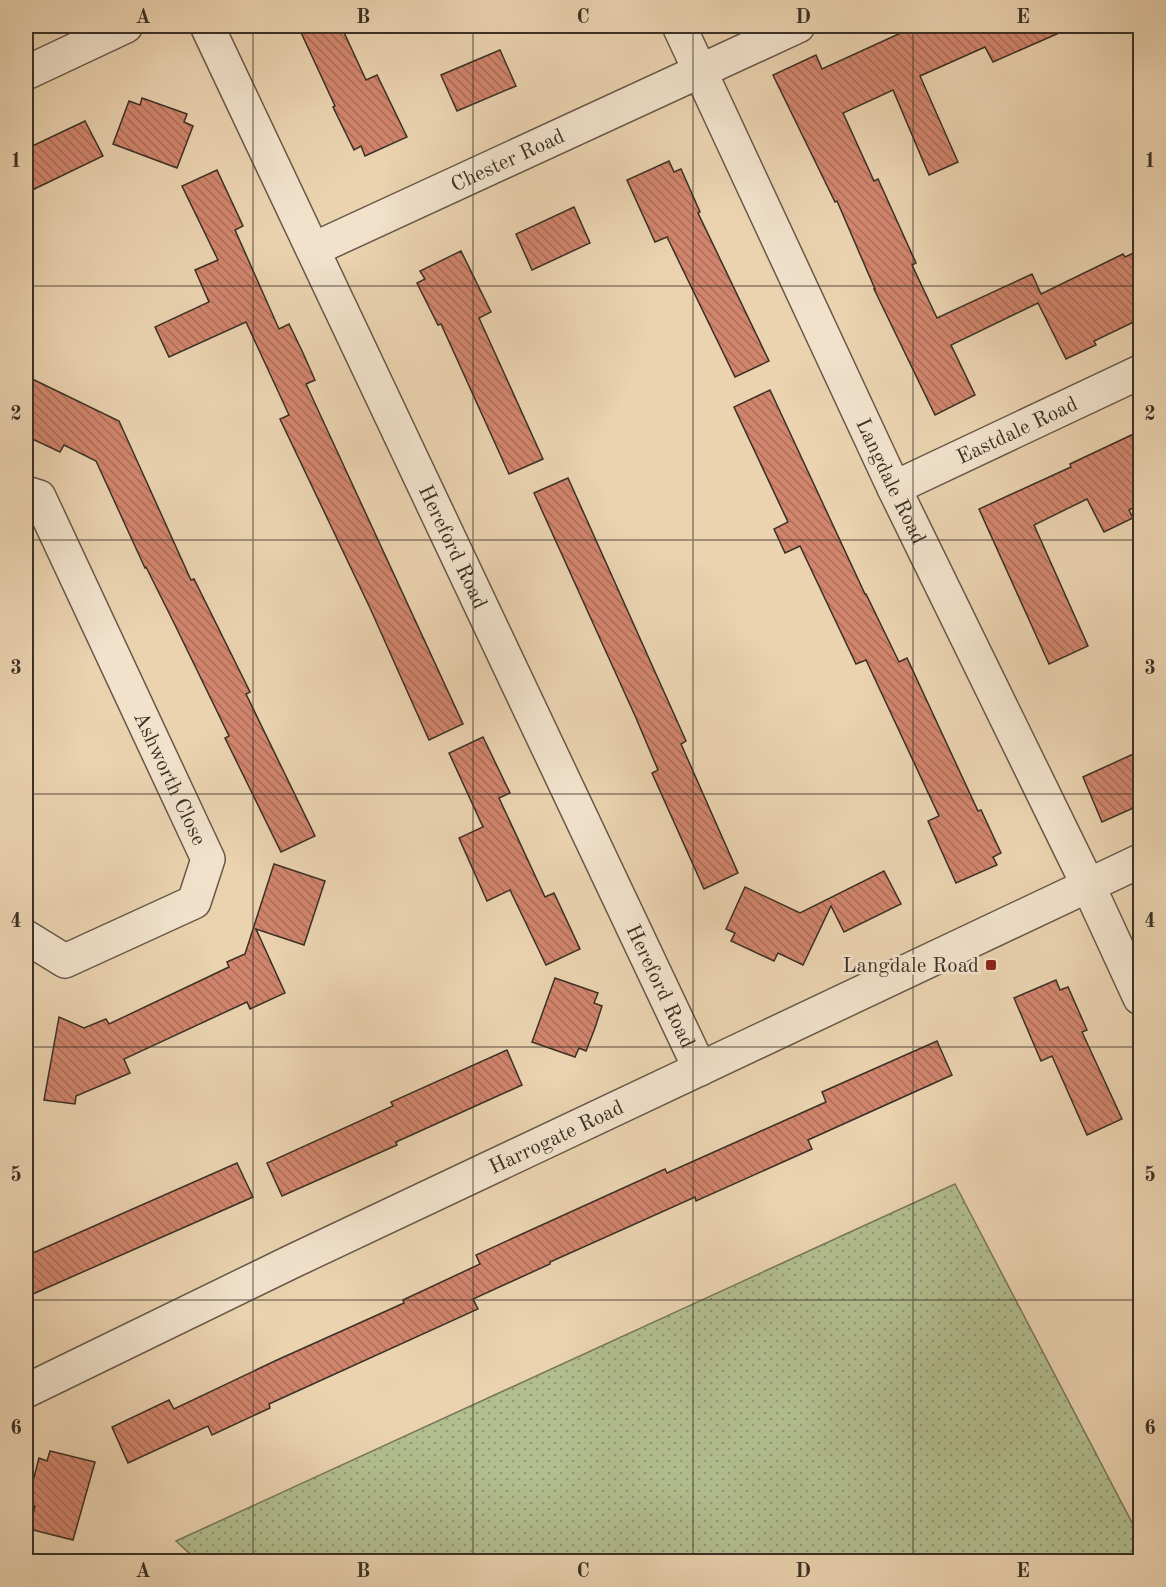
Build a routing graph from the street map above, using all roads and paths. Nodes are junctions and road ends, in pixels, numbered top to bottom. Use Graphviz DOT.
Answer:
graph roads {
  1 [pos="126,26"];
  2 [pos="207,26"];
  3 [pos="679,26"];
  4 [pos="798,26"];
  5 [pos="700,72"];
  6 [pos="26,73"];
  7 [pos="314,249"];
  8 [pos="1140,372"];
  9 [pos="894,488"];
  10 [pos="26,493"];
  11 [pos="1140,861"];
  12 [pos="1088,885"];
  13 [pos="26,937"];
  14 [pos="1140,998"];
  15 [pos="700,1069"];
  16 [pos="26,1391"];
  1 -- 6 [label="street"];
  2 -- 7 [label="street, Hereford Road"];
  3 -- 5 [label="street, Langdale Road"];
  4 -- 5 [label="street, Chester Road"];
  5 -- 7 [label="street, Chester Road"];
  5 -- 9 [label="street, Langdale Road"];
  7 -- 15 [label="street, Hereford Road"];
  8 -- 9 [label="street, Eastdale Road"];
  9 -- 12 [label="street, Langdale Road"];
  10 -- 13 [label="street, Ashworth Close"];
  11 -- 12 [label="street, Harrogate Road"];
  12 -- 14 [label="street, Langdale Road"];
  12 -- 15 [label="street, Harrogate Road"];
  15 -- 16 [label="street, Harrogate Road"];
}
